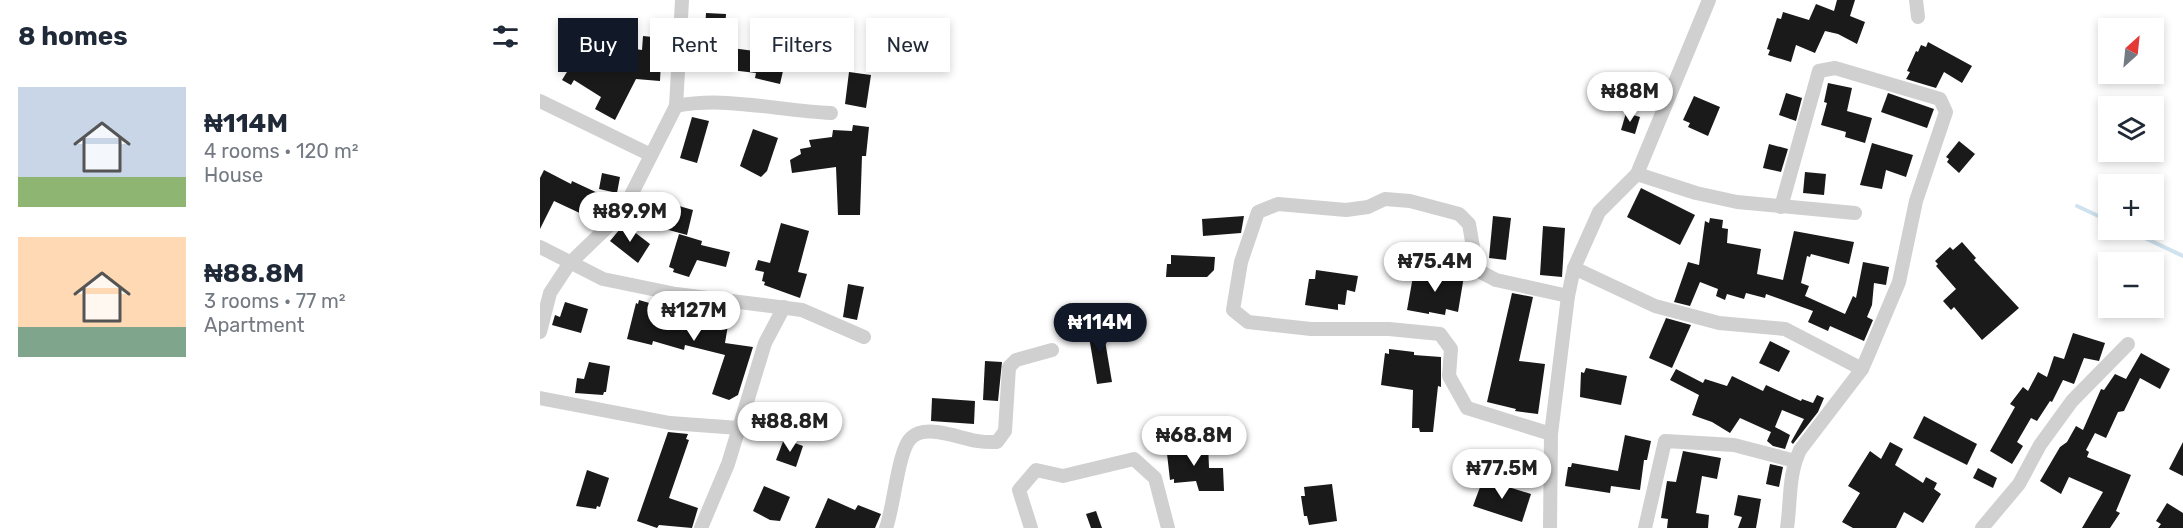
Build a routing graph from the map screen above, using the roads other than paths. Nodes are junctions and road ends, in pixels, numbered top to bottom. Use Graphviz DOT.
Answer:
graph roads {
  1 [pos="682,0"];
  2 [pos="1709,0"];
  3 [pos="1916,0"];
  4 [pos="1918,17"];
  5 [pos="540,101"];
  6 [pos="676,106"];
  7 [pos="831,113"];
  8 [pos="651,155"];
  9 [pos="1637,174"];
  10 [pos="1781,207"];
  11 [pos="1855,213"];
  12 [pos="540,247"];
  13 [pos="569,264"];
  14 [pos="1574,268"];
  15 [pos="1568,296"];
  16 [pos="784,308"];
  17 [pos="540,332"];
  18 [pos="864,336"];
  19 [pos="2128,344"];
  20 [pos="1052,350"];
  21 [pos="1862,369"];
  22 [pos="540,398"];
  23 [pos="739,428"];
  24 [pos="1551,435"];
  25 [pos="1795,460"];
  26 [pos="701,528"];
  27 [pos="886,528"];
  28 [pos="1031,528"];
  29 [pos="1168,528"];
  30 [pos="1550,528"];
  31 [pos="1645,528"];
  32 [pos="1788,528"];
  33 [pos="1982,528"];
  1 -- 6 [label="street"];
  2 -- 9 [label="street"];
  3 -- 4 [label="street"];
  5 -- 8 [label="street"];
  6 -- 7 [label="street"];
  6 -- 8 [label="street"];
  8 -- 13 [label="street"];
  9 -- 10 [label="street"];
  9 -- 14 [label="street"];
  10 -- 11 [label="street"];
  10 -- 21 [label="street"];
  12 -- 13 [label="street"];
  13 -- 16 [label="street"];
  13 -- 17 [label="street"];
  14 -- 15 [label="street"];
  14 -- 21 [label="street"];
  15 -- 24 [label="street"];
  15 -- 24 [label="street"];
  16 -- 18 [label="street"];
  16 -- 23 [label="street"];
  19 -- 33 [label="street"];
  20 -- 27 [label="street"];
  21 -- 25 [label="street"];
  22 -- 23 [label="street"];
  23 -- 26 [label="street"];
  24 -- 30 [label="street"];
  25 -- 31 [label="street"];
  25 -- 32 [label="street"];
  28 -- 29 [label="street"];
}
